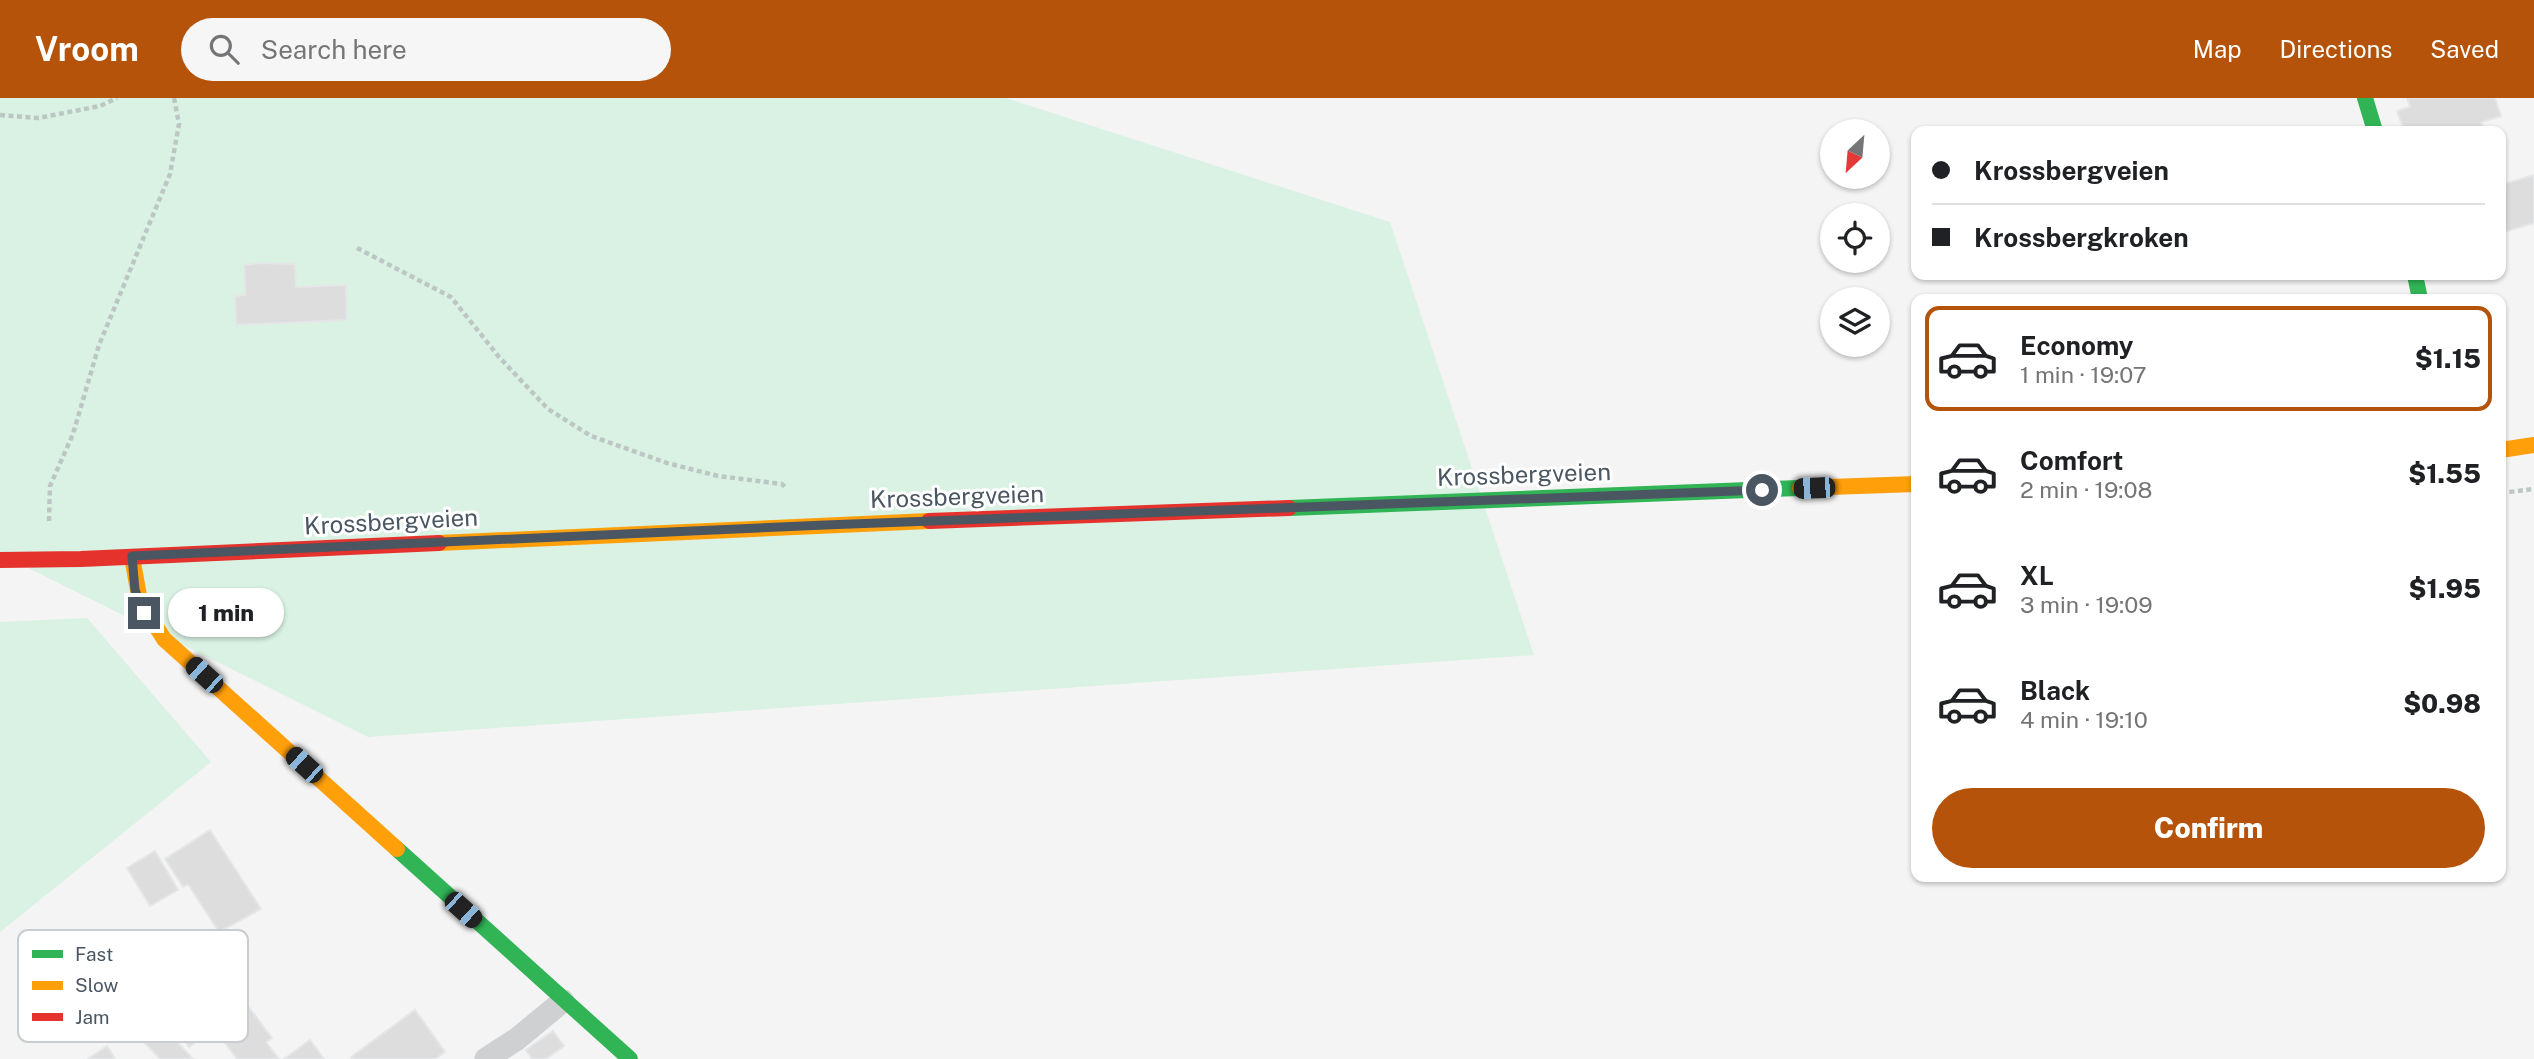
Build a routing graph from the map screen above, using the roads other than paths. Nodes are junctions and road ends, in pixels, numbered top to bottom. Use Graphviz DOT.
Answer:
graph roads {
  1 [pos="2365,98"];
  2 [pos="2373,126"];
  3 [pos="2534,445"];
  4 [pos="2506,449"];
  5 [pos="1911,485"];
  6 [pos="132,556"];
  7 [pos="0,560"];
  8 [pos="563,1001"];
  9 [pos="486,1059"];
  10 [pos="630,1059"];
  1 -- 2 [label="street"];
  3 -- 4 [label="street"];
  5 -- 6 [label="street, Krossbergveien"];
  6 -- 7 [label="street, Krossbergveien"];
  6 -- 8 [label="street"];
  8 -- 9 [label="lane"];
  8 -- 10 [label="street"];
}
